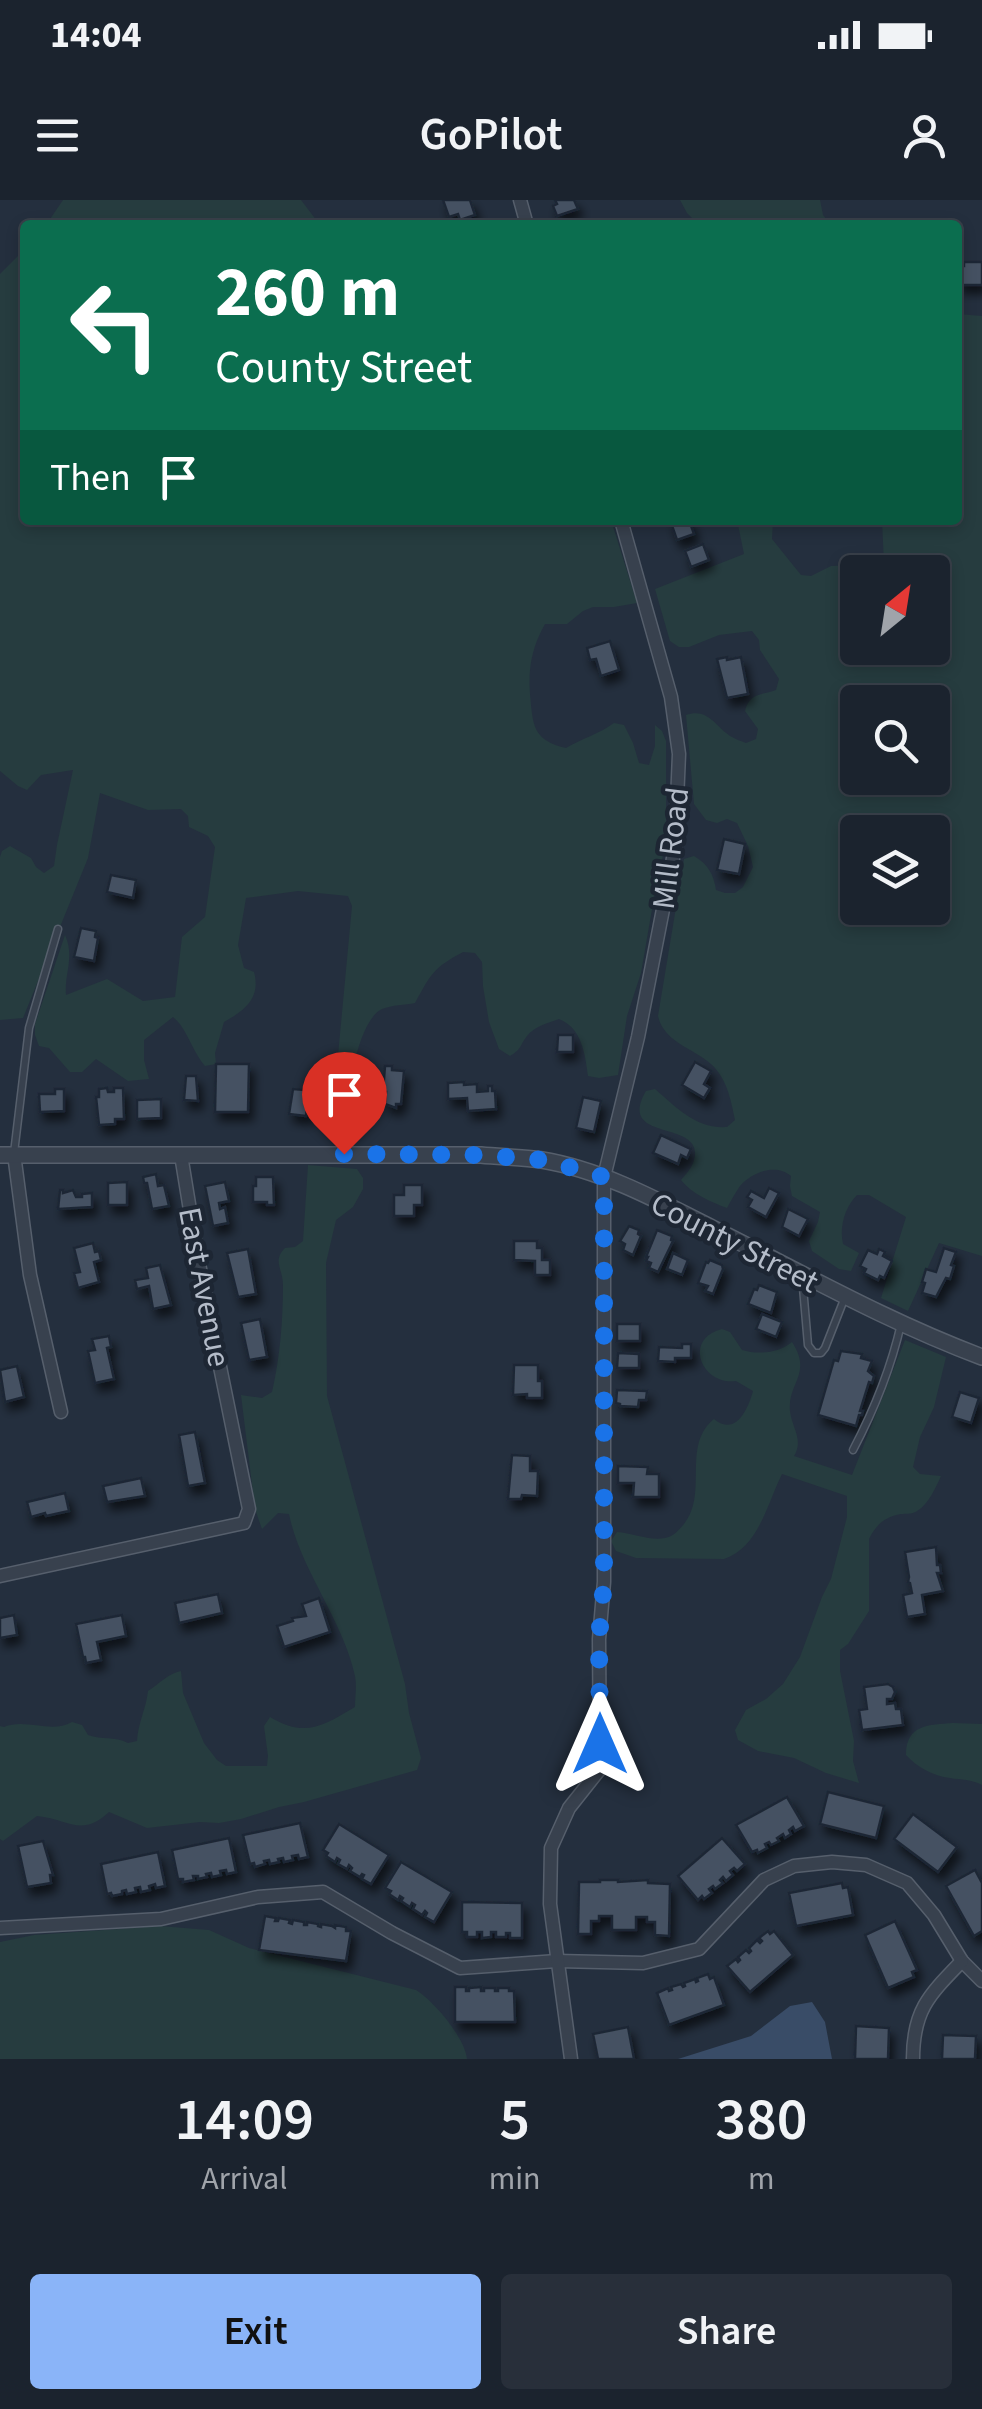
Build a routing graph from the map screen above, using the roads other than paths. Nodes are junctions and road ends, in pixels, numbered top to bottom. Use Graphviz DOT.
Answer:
graph roads {
  1 [pos="621,525"];
  2 [pos="58,930"];
  3 [pos="7,1155"];
  4 [pos="181,1155"];
  5 [pos="604,1177"];
  6 [pos="802,1275"];
  7 [pos="845,1296"];
  8 [pos="901,1323"];
  9 [pos="982,1357"];
  10 [pos="61,1412"];
  11 [pos="853,1450"];
  12 [pos="0,1576"];
  13 [pos="0,1928"];
  14 [pos="557,1962"];
  15 [pos="962,1962"];
  16 [pos="982,1982"];
  17 [pos="571,2059"];
  18 [pos="912,2059"];
  1 -- 5 [label="street, Mill Road"];
  2 -- 3 [label="lane"];
  3 -- 4 [label="street, County Street"];
  3 -- 10 [label="street"];
  4 -- 5 [label="street, County Street"];
  4 -- 12 [label="street, East Avenue"];
  5 -- 6 [label="street, County Street"];
  5 -- 14 [label="street, Mill Road"];
  6 -- 7 [label="street, County Street"];
  6 -- 7 [label="lane"];
  7 -- 8 [label="street, County Street"];
  8 -- 9 [label="street, County Street"];
  8 -- 11 [label="lane"];
  13 -- 14 [label="street"];
  14 -- 15 [label="street"];
  14 -- 17 [label="street, Mill Road"];
  15 -- 16 [label="street"];
  15 -- 18 [label="street"];
}
